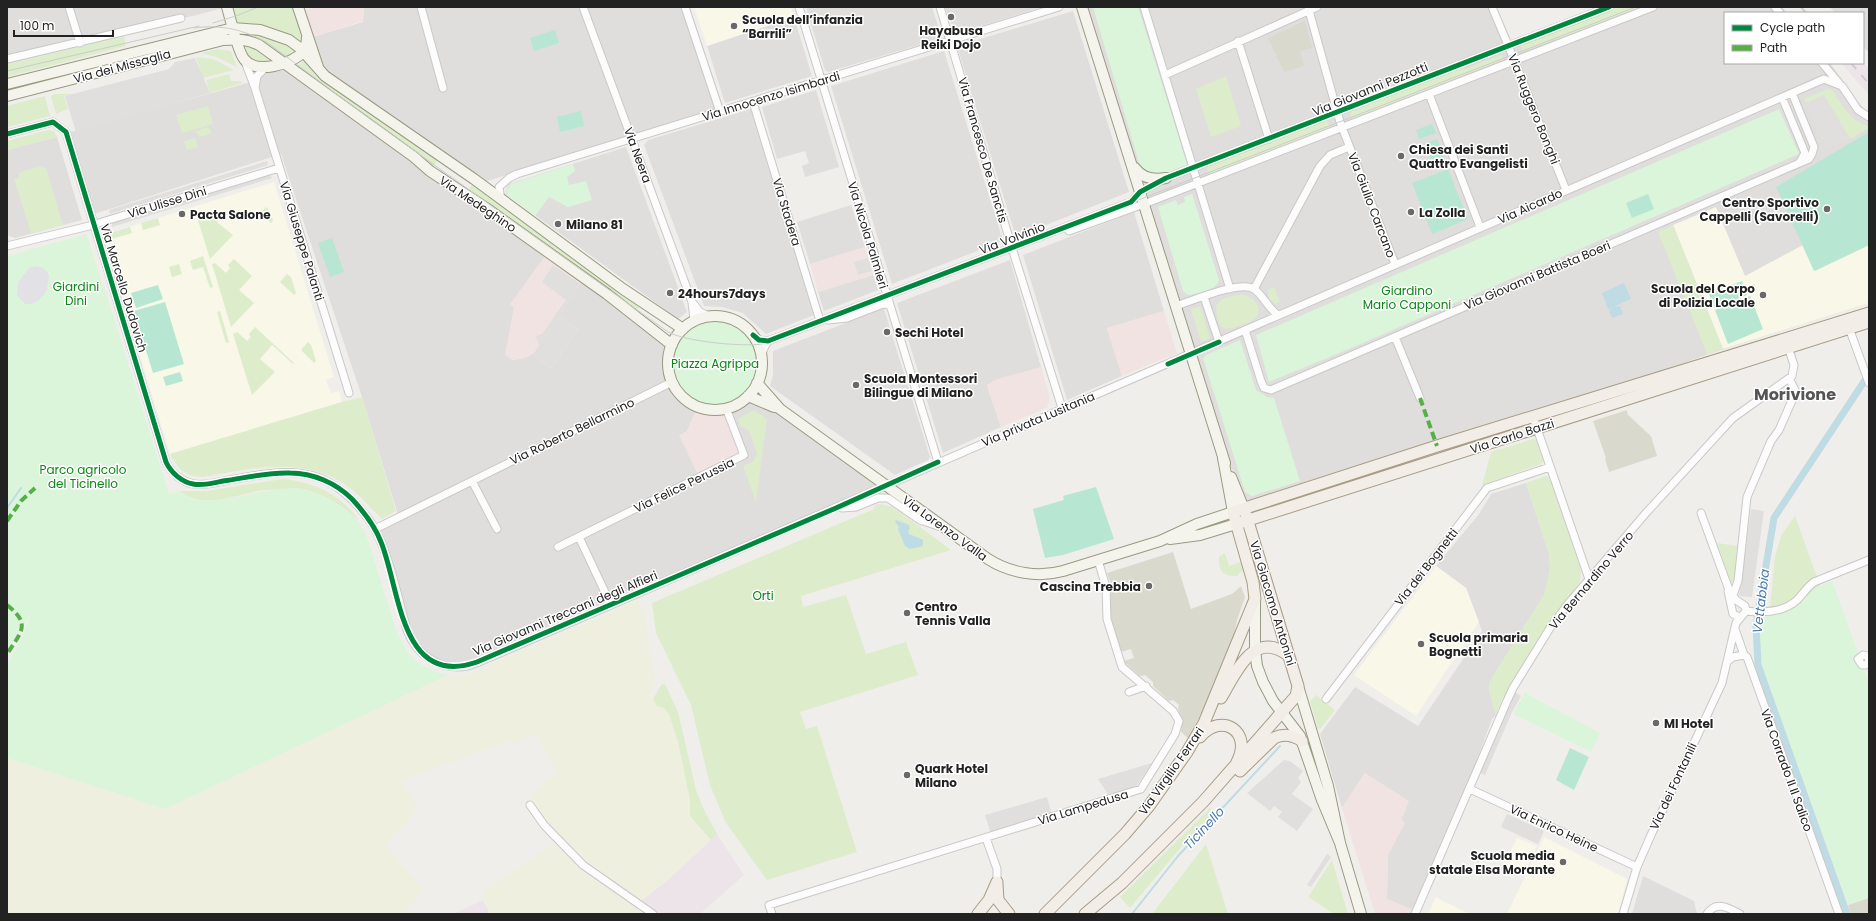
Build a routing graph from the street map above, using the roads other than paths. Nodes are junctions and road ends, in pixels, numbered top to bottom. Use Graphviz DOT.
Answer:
graph roads {
  1 [pos="69,7"];
  2 [pos="227,7"];
  3 [pos="298,7"];
  4 [pos="421,7"];
  5 [pos="583,7"];
  6 [pos="685,7"];
  7 [pos="799,7"];
  8 [pos="940,7"];
  9 [pos="1058,7"];
  10 [pos="1082,7"];
  11 [pos="1087,7"];
  12 [pos="1144,7"];
  13 [pos="1317,7"];
  14 [pos="1492,7"];
  15 [pos="1609,7"];
  16 [pos="1653,7"];
  17 [pos="1309,9"];
  18 [pos="181,18"];
  19 [pos="234,28"];
  20 [pos="307,37"];
  21 [pos="236,39"];
  22 [pos="950,41"];
  23 [pos="1238,41"];
  24 [pos="80,43"];
  25 [pos="1508,45"];
  26 [pos="303,52"];
  27 [pos="7,59"];
  28 [pos="244,59"];
  29 [pos="1514,60"];
  30 [pos="283,63"];
  31 [pos="1823,64"];
  32 [pos="1824,64"];
  33 [pos="264,68"];
  34 [pos="319,69"];
  35 [pos="1165,75"];
  36 [pos="1824,79"];
  37 [pos="821,81"];
  38 [pos="7,84"];
  39 [pos="1842,86"];
  40 [pos="255,88"];
  41 [pos="443,88"];
  42 [pos="1792,93"];
  43 [pos="1429,94"];
  44 [pos="7,96"];
  45 [pos="1782,97"];
  46 [pos="753,102"];
  47 [pos="720,112"];
  48 [pos="1337,113"];
  49 [pos="1869,117"];
  50 [pos="1342,128"];
  51 [pos="7,134"];
  52 [pos="632,139"];
  53 [pos="1269,139"];
  54 [pos="1349,147"];
  55 [pos="1800,162"];
  56 [pos="279,168"];
  57 [pos="1135,168"];
  58 [pos="1193,168"];
  59 [pos="1166,178"];
  60 [pos="1198,184"];
  61 [pos="1139,187"];
  62 [pos="1566,190"];
  63 [pos="501,200"];
  64 [pos="1144,204"];
  65 [pos="94,224"];
  66 [pos="1480,227"];
  67 [pos="7,246"];
  68 [pos="1012,248"];
  69 [pos="1395,264"];
  70 [pos="1230,289"];
  71 [pos="1254,289"];
  72 [pos="886,296"];
  73 [pos="1204,297"];
  74 [pos="692,302"];
  75 [pos="886,304"];
  76 [pos="1176,306"];
  77 [pos="1869,312"];
  78 [pos="1277,314"];
  79 [pos="709,316"];
  80 [pos="694,320"];
  81 [pos="820,321"];
  82 [pos="1869,322"];
  83 [pos="1848,324"];
  84 [pos="683,329"];
  85 [pos="1245,330"];
  86 [pos="753,336"];
  87 [pos="1395,337"];
  88 [pos="768,341"];
  89 [pos="1219,342"];
  90 [pos="1787,343"];
  91 [pos="672,345"];
  92 [pos="1191,354"];
  93 [pos="762,358"];
  94 [pos="1790,380"];
  95 [pos="672,382"];
  96 [pos="1869,382"];
  97 [pos="757,383"];
  98 [pos="349,393"];
  99 [pos="748,396"];
  100 [pos="1420,398"];
  101 [pos="726,408"];
  102 [pos="1062,408"];
  103 [pos="780,410"];
  104 [pos="1533,417"];
  105 [pos="1537,429"];
  106 [pos="165,460"];
  107 [pos="938,462"];
  108 [pos="1550,467"];
  109 [pos="472,481"];
  110 [pos="886,486"];
  111 [pos="836,508"];
  112 [pos="1239,510"];
  113 [pos="1701,513"];
  114 [pos="1248,521"];
  115 [pos="1236,524"];
  116 [pos="944,528"];
  117 [pos="497,529"];
  118 [pos="375,530"];
  119 [pos="579,537"];
  120 [pos="1160,541"];
  121 [pos="558,546"];
  122 [pos="1098,560"];
  123 [pos="1869,560"];
  124 [pos="1589,579"];
  125 [pos="1728,587"];
  126 [pos="1733,595"];
  127 [pos="1255,599"];
  128 [pos="1740,603"];
  129 [pos="611,605"];
  130 [pos="1732,608"];
  131 [pos="1748,612"];
  132 [pos="1739,617"];
  133 [pos="1734,627"];
  134 [pos="1255,650"];
  135 [pos="1288,655"];
  136 [pos="1744,655"];
  137 [pos="1728,661"];
  138 [pos="1146,686"];
  139 [pos="1298,686"];
  140 [pos="1129,692"];
  141 [pos="1326,699"];
  142 [pos="1283,713"];
  143 [pos="1204,724"];
  144 [pos="1302,741"];
  145 [pos="1187,752"];
  146 [pos="1232,771"];
  147 [pos="1222,782"];
  148 [pos="1470,789"];
  149 [pos="530,805"];
  150 [pos="986,838"];
  151 [pos="1340,843"];
  152 [pos="1637,867"];
  153 [pos="997,882"];
  154 [pos="1056,904"];
  155 [pos="653,914"];
  156 [pos="772,914"];
  157 [pos="978,914"];
  158 [pos="1009,914"];
  159 [pos="1040,914"];
  160 [pos="1045,914"];
  161 [pos="1086,914"];
  162 [pos="1362,914"];
  163 [pos="1416,914"];
  164 [pos="1623,914"];
  165 [pos="1707,914"];
  166 [pos="1740,914"];
  167 [pos="1839,914"];
  1 -- 24 [label="street"];
  2 -- 19 [label="main road"];
  3 -- 20 [label="main road"];
  4 -- 41 [label="street"];
  5 -- 52 [label="street, Via Neera"];
  6 -- 47 [label="street"];
  7 -- 37 [label="street, Via Nicola Palmieri"];
  8 -- 22 [label="street, Via Francesco De Sanctis"];
  9 -- 22 [label="street, Via Innocenzo Isimbardi"];
  10 -- 61 [label="main road"];
  11 -- 57 [label="main road"];
  12 -- 35 [label="street"];
  13 -- 17 [label="street"];
  14 -- 25 [label="street, Via Ruggero Bonghi"];
  15 -- 25 [label="street, Via Giovanni Pezzotti"];
  16 -- 29 [label="street"];
  17 -- 23 [label="street"];
  17 -- 48 [label="street"];
  18 -- 24 [label="street"];
  19 -- 21 [label="main road"];
  19 -- 26 [label="main road, Via dei Missaglia"];
  19 -- 38 [label="main road, Via dei Missaglia"];
  20 -- 26 [label="main road"];
  20 -- 34 [label="main road"];
  21 -- 28 [label="main road"];
  21 -- 30 [label="main road, Via Medeghino"];
  21 -- 44 [label="main road, Via dei Missaglia"];
  22 -- 37 [label="street, Via Innocenzo Isimbardi"];
  22 -- 68 [label="street, Via Francesco De Sanctis"];
  23 -- 35 [label="street"];
  23 -- 53 [label="street"];
  24 -- 27 [label="street"];
  25 -- 29 [label="street, Via Ruggero Bonghi"];
  25 -- 48 [label="street, Via Giovanni Pezzotti"];
  26 -- 30 [label="main road"];
  26 -- 34 [label="main road, Via Medeghino"];
  28 -- 33 [label="main road"];
  28 -- 40 [label="street, Via Giuseppe Palanti"];
  29 -- 43 [label="street"];
  29 -- 62 [label="street, Via Ruggero Bonghi"];
  30 -- 33 [label="main road"];
  30 -- 91 [label="main road, Via Medeghino"];
  31 -- 36 [label="street"];
  32 -- 39 [label="street"];
  33 -- 40 [label="street"];
  34 -- 63 [label="main road, Via Medeghino"];
  35 -- 58 [label="street"];
  36 -- 39 [label="street"];
  36 -- 42 [label="street, Via Aicardo"];
  37 -- 46 [label="street, Via Innocenzo Isimbardi"];
  37 -- 72 [label="street, Via Nicola Palmieri"];
  39 -- 49 [label="street"];
  40 -- 56 [label="street, Via Giuseppe Palanti"];
  42 -- 45 [label="street, Via Aicardo"];
  42 -- 55 [label="street, Via Giovanni Battista Boeri"];
  43 -- 50 [label="street"];
  43 -- 66 [label="street"];
  45 -- 55 [label="street"];
  45 -- 62 [label="street, Via Aicardo"];
  46 -- 47 [label="street, Via Innocenzo Isimbardi"];
  46 -- 81 [label="street, Via Stadera"];
  47 -- 52 [label="street, Via Innocenzo Isimbardi"];
  48 -- 50 [label="street"];
  48 -- 53 [label="street, Via Giovanni Pezzotti"];
  50 -- 54 [label="street, Via Giulio Carcano"];
  50 -- 60 [label="street"];
  51 -- 65 [label="street, Via Marcello Dudovich"];
  52 -- 63 [label="street, Via Innocenzo Isimbardi"];
  52 -- 74 [label="street, Via Neera"];
  53 -- 58 [label="street, Via Giovanni Pezzotti"];
  54 -- 69 [label="street, Via Giulio Carcano"];
  54 -- 71 [label="street"];
  55 -- 87 [label="street, Via Giovanni Battista Boeri"];
  56 -- 65 [label="street, Via Ulisse Dini"];
  56 -- 98 [label="street, Via Giuseppe Palanti"];
  57 -- 59 [label="main road"];
  57 -- 61 [label="main road"];
  58 -- 59 [label="street, Via Giovanni Pezzotti"];
  58 -- 60 [label="street"];
  59 -- 61 [label="street, Via Giovanni Pezzotti"];
  60 -- 64 [label="street"];
  60 -- 70 [label="street"];
  61 -- 64 [label="main road"];
  61 -- 68 [label="street, Via Volvinio"];
  62 -- 66 [label="street, Via Aicardo"];
  63 -- 84 [label="main road, Via Medeghino"];
  64 -- 68 [label="street, Via Volvinio"];
  64 -- 76 [label="main road"];
  65 -- 67 [label="street, Via Ulisse Dini"];
  65 -- 106 [label="street, Via Marcello Dudovich"];
  66 -- 69 [label="street, Via Aicardo"];
  68 -- 72 [label="street, Via Volvinio"];
  68 -- 102 [label="street, Via Francesco De Sanctis"];
  69 -- 78 [label="street, Via Aicardo"];
  70 -- 71 [label="street"];
  70 -- 73 [label="street"];
  71 -- 78 [label="street"];
  72 -- 75 [label="street, Via Nicola Palmieri"];
  72 -- 81 [label="street, Via Volvinio"];
  73 -- 76 [label="street"];
  73 -- 89 [label="street"];
  74 -- 79 [label="street, Via Neera"];
  74 -- 80 [label="street, Via Neera"];
  75 -- 81 [label="street, Via Volvinio"];
  75 -- 107 [label="street, Via Nicola Palmieri"];
  76 -- 92 [label="main road"];
  77 -- 83 [label="main road, Via Carlo Bazzi"];
  78 -- 85 [label="street, Via Aicardo"];
  79 -- 80 [label="main road"];
  79 -- 86 [label="main road"];
  80 -- 84 [label="main road"];
  81 -- 88 [label="street, Via Volvinio"];
  82 -- 83 [label="main road, Via Carlo Bazzi"];
  83 -- 90 [label="main road, Via Carlo Bazzi"];
  83 -- 96 [label="street"];
  84 -- 91 [label="main road"];
  85 -- 87 [label="street, Via Giovanni Battista Boeri"];
  85 -- 89 [label="street, Via Aicardo"];
  86 -- 88 [label="street"];
  86 -- 93 [label="main road"];
  87 -- 100 [label="street"];
  88 -- 93 [label="street"];
  89 -- 92 [label="street, Via privata Lusitania"];
  90 -- 94 [label="street"];
  90 -- 104 [label="main road, Via Carlo Bazzi"];
  90 -- 105 [label="main road, Via Carlo Bazzi"];
  91 -- 95 [label="main road"];
  92 -- 102 [label="street, Via privata Lusitania"];
  92 -- 112 [label="main road"];
  93 -- 97 [label="main road"];
  94 -- 124 [label="street, Via Bernardino Verro"];
  94 -- 126 [label="street"];
  95 -- 101 [label="main road"];
  95 -- 109 [label="street, Via Roberto Bellarmino"];
  97 -- 99 [label="main road"];
  97 -- 103 [label="main road, Via Lorenzo Valla"];
  99 -- 101 [label="main road"];
  99 -- 103 [label="main road, Via Lorenzo Valla"];
  101 -- 119 [label="street, Via Felice Perussia"];
  102 -- 107 [label="street, Via privata Lusitania"];
  103 -- 110 [label="main road, Via Lorenzo Valla"];
  104 -- 105 [label="street"];
  104 -- 112 [label="main road, Via Carlo Bazzi"];
  105 -- 108 [label="street"];
  105 -- 114 [label="main road, Via Carlo Bazzi"];
  106 -- 118 [label="street, Via Giovanni Treccani degli Alfieri"];
  107 -- 110 [label="street, Via privata Lusitania"];
  108 -- 124 [label="street"];
  108 -- 141 [label="street, Via dei Bognetti"];
  109 -- 117 [label="street"];
  109 -- 118 [label="street, Via Roberto Bellarmino"];
  110 -- 111 [label="street, Via Giovanni Treccani degli Alfieri"];
  110 -- 116 [label="main road, Via Lorenzo Valla"];
  111 -- 116 [label="street, Via Giovanni Treccani degli Alfieri"];
  111 -- 129 [label="street, Via Giovanni Treccani degli Alfieri"];
  112 -- 114 [label="main road, Via Giacomo Antonini"];
  112 -- 115 [label="main road, Via Giacomo Antonini"];
  112 -- 120 [label="main road"];
  113 -- 125 [label="street"];
  114 -- 115 [label="main road, Via Carlo Bazzi"];
  114 -- 135 [label="main road, Via Giacomo Antonini"];
  115 -- 120 [label="main road"];
  115 -- 127 [label="main road, Via Giacomo Antonini"];
  116 -- 122 [label="main road, Via Lorenzo Valla"];
  118 -- 129 [label="street, Via Giovanni Treccani degli Alfieri"];
  119 -- 121 [label="street, Via Felice Perussia"];
  119 -- 129 [label="street"];
  120 -- 122 [label="main road"];
  122 -- 138 [label="street, Via Lampedusa"];
  123 -- 131 [label="street"];
  124 -- 148 [label="street, Via Bernardino Verro"];
  125 -- 126 [label="street"];
  125 -- 130 [label="street"];
  126 -- 128 [label="street"];
  127 -- 134 [label="main road, Via Giacomo Antonini"];
  127 -- 143 [label="main road, Via Virgilio Ferrari"];
  128 -- 130 [label="street"];
  128 -- 131 [label="street"];
  130 -- 132 [label="street"];
  131 -- 132 [label="street"];
  132 -- 133 [label="street, Via dei Fontanili"];
  133 -- 136 [label="street, Via Corrado II Il Salico"];
  133 -- 137 [label="street, Via dei Fontanili"];
  134 -- 135 [label="main road"];
  134 -- 142 [label="main road, Via Giacomo Antonini"];
  134 -- 143 [label="main road"];
  135 -- 139 [label="main road, Via Giacomo Antonini"];
  136 -- 137 [label="street"];
  136 -- 167 [label="street, Via Corrado II Il Salico"];
  137 -- 152 [label="street, Via dei Fontanili"];
  138 -- 140 [label="street"];
  138 -- 150 [label="street, Via Lampedusa"];
  139 -- 142 [label="main road"];
  139 -- 151 [label="main road, Via Giacomo Antonini"];
  142 -- 144 [label="main road, Via Giacomo Antonini"];
  142 -- 146 [label="main road"];
  143 -- 145 [label="main road, Via Virgilio Ferrari"];
  144 -- 147 [label="main road"];
  144 -- 151 [label="main road, Via Giacomo Antonini"];
  145 -- 146 [label="main road"];
  145 -- 154 [label="main road, Via Virgilio Ferrari"];
  146 -- 147 [label="main road"];
  147 -- 161 [label="main road"];
  148 -- 152 [label="street, Via Enrico Heine"];
  148 -- 163 [label="street, Via Bernardino Verro"];
  149 -- 155 [label="street"];
  150 -- 153 [label="street"];
  150 -- 156 [label="street, Via Lampedusa"];
  151 -- 162 [label="main road, Via Giacomo Antonini"];
  152 -- 164 [label="street, Via dei Fontanili"];
  153 -- 157 [label="main road"];
  153 -- 158 [label="main road"];
  154 -- 159 [label="main road"];
  154 -- 160 [label="main road, Via Virgilio Ferrari"];
  165 -- 166 [label="street"];
}
